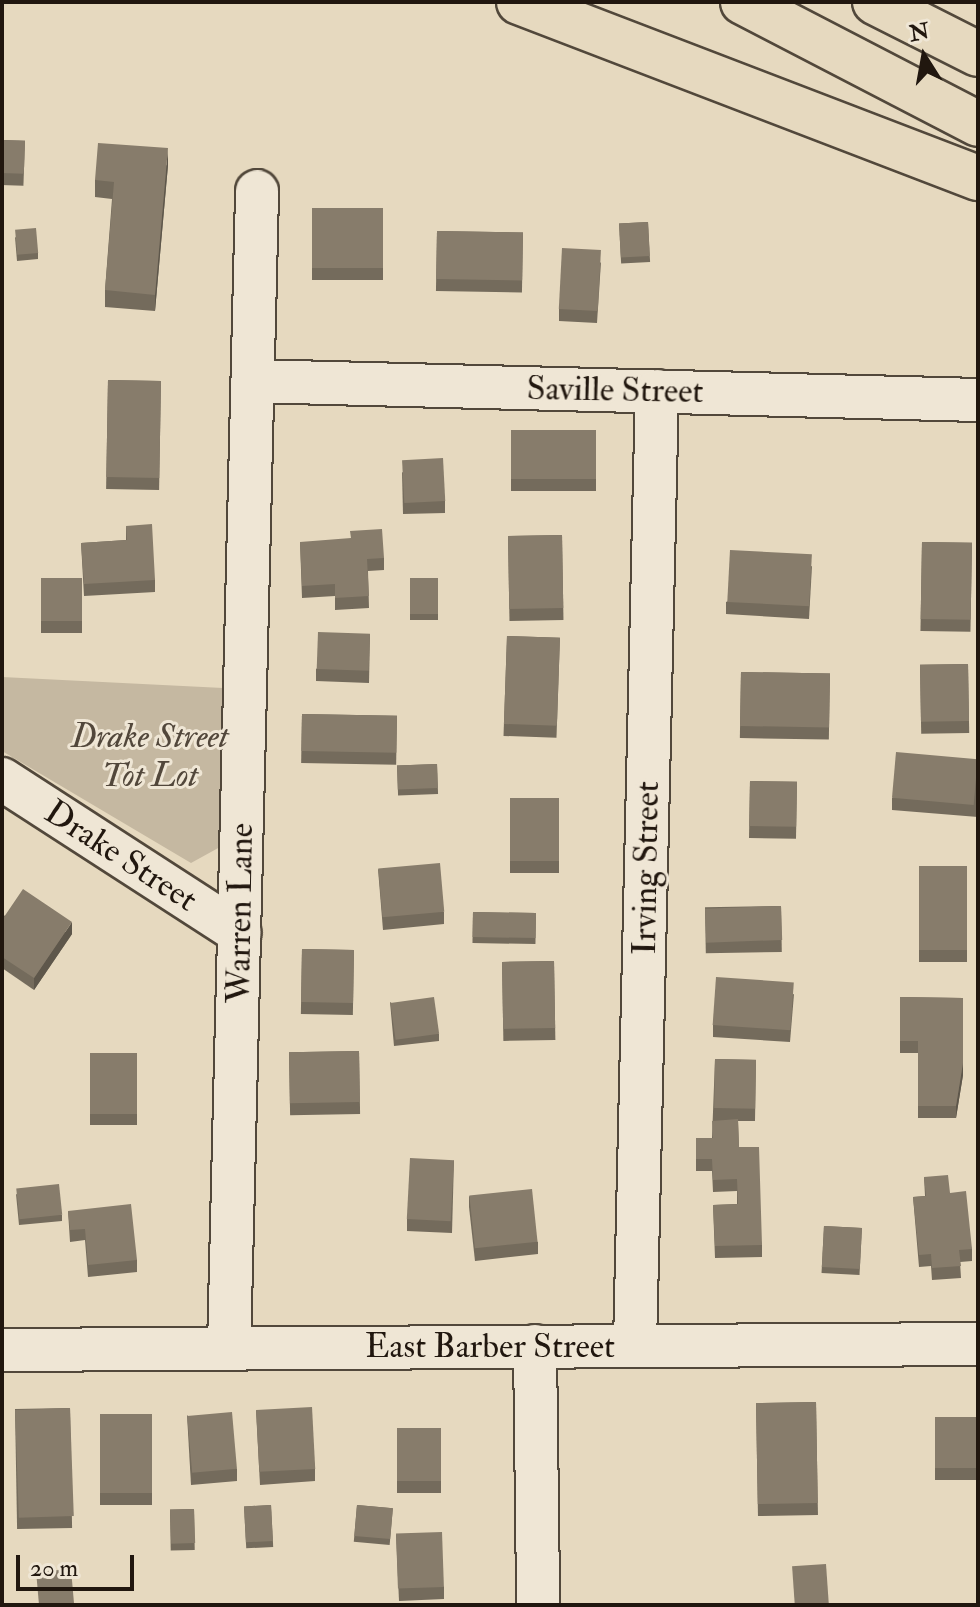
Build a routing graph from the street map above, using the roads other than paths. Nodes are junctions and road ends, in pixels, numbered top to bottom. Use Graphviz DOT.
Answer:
graph roads {
  1 [pos="519,2"];
  2 [pos="743,2"];
  3 [pos="875,2"];
  4 [pos="978,54"];
  5 [pos="978,124"];
  6 [pos="978,178"];
  7 [pos="257,191"];
  8 [pos="253,381"];
  9 [pos="657,391"];
  10 [pos="978,400"];
  11 [pos="2,779"];
  12 [pos="240,933"];
  13 [pos="978,1344"];
  14 [pos="635,1345"];
  15 [pos="535,1346"];
  16 [pos="229,1348"];
  17 [pos="2,1350"];
  18 [pos="538,1605"];
  1 -- 6 [label="highway"];
  2 -- 5 [label="highway"];
  3 -- 4 [label="highway"];
  7 -- 8 [label="street, Warren Lane"];
  8 -- 9 [label="street, Saville Street"];
  8 -- 12 [label="street, Warren Lane"];
  9 -- 10 [label="street, Saville Street"];
  9 -- 14 [label="street, Irving Street"];
  11 -- 12 [label="street, Drake Street"];
  12 -- 16 [label="street, Warren Lane"];
  13 -- 14 [label="street, East Barber Street"];
  14 -- 15 [label="street, East Barber Street"];
  15 -- 16 [label="street, East Barber Street"];
  15 -- 18 [label="street"];
  16 -- 17 [label="street, East Barber Street"];
}
